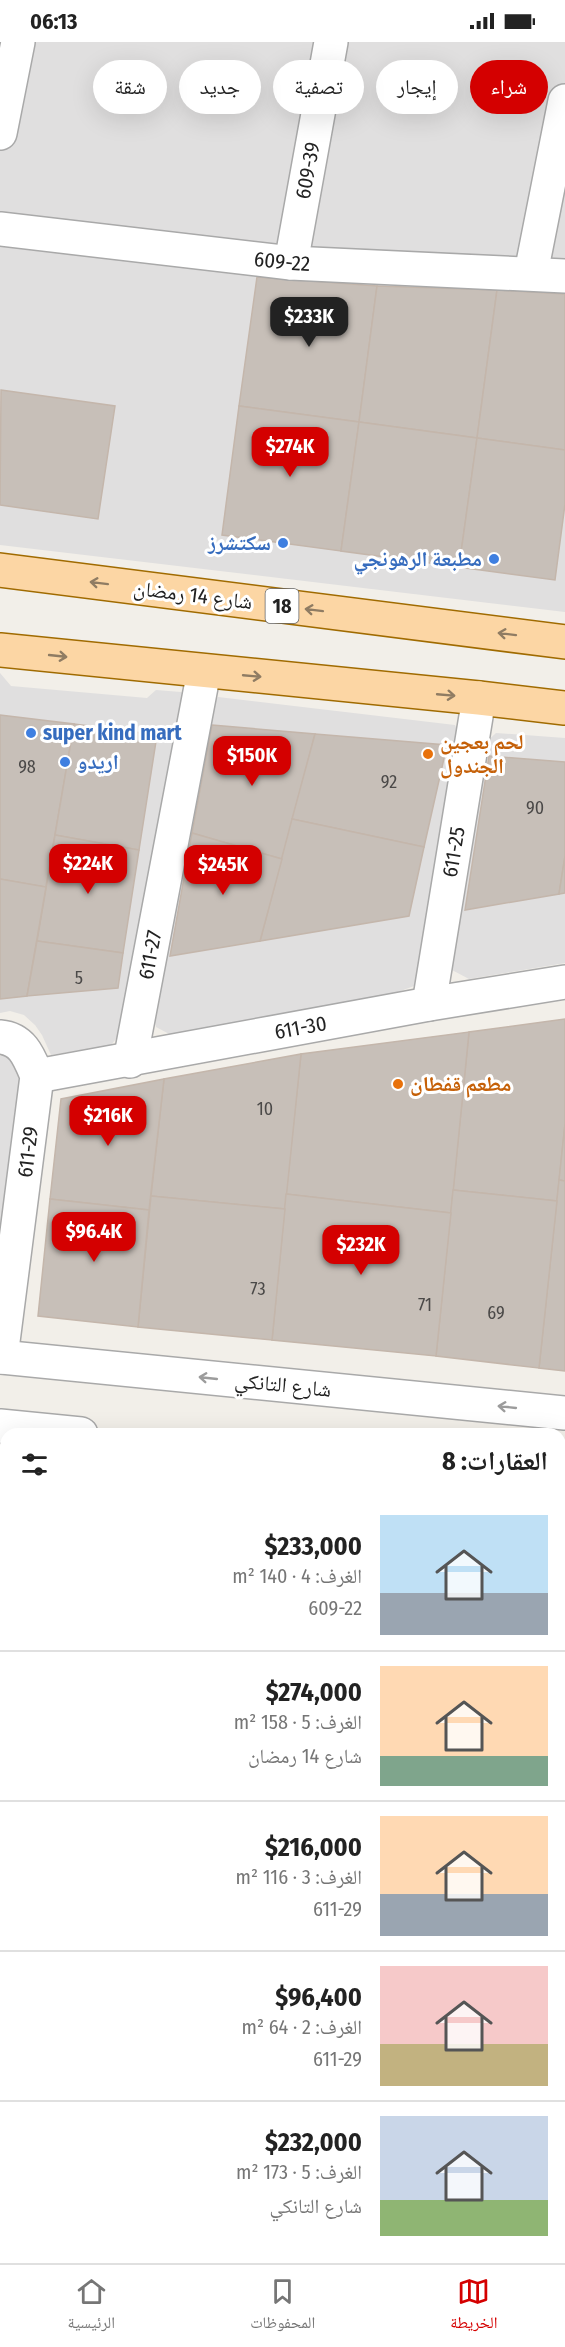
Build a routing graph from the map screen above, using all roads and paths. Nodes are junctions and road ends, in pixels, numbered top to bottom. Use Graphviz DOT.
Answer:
graph roads {
  1 [pos="18,42"];
  2 [pos="332,42"];
  3 [pos="565,100"];
  4 [pos="0,133"];
  5 [pos="0,229"];
  6 [pos="291,263"];
  7 [pos="531,273"];
  8 [pos="565,276"];
  9 [pos="0,570"];
  10 [pos="565,642"];
  11 [pos="0,650"];
  12 [pos="204,671"];
  13 [pos="479,698"];
  14 [pos="565,708"];
  15 [pos="565,982"];
  16 [pos="429,1004"];
  17 [pos="0,1037"];
  18 [pos="130,1060"];
  19 [pos="38,1076"];
  20 [pos="1,1357"];
  21 [pos="565,1413"];
  1 -- 4 [label="street"];
  2 -- 6 [label="street, 609-39"];
  3 -- 7 [label="street"];
  5 -- 6 [label="street, 609-22"];
  6 -- 7 [label="street, 609-22"];
  7 -- 8 [label="street, 609-22"];
  10 -- 9 [label="main road, شارع 14 رمضان / 18, one-way"];
  11 -- 12 [label="main road, one-way"];
  12 -- 13 [label="main road, one-way"];
  12 -- 18 [label="street, 611-27"];
  13 -- 14 [label="main road"];
  13 -- 16 [label="street, 611-25"];
  15 -- 16 [label="street, 611-30"];
  16 -- 18 [label="street, 611-30"];
  17 -- 19 [label="street"];
  18 -- 19 [label="street, 611-30"];
  19 -- 20 [label="street, 611-29"];
  21 -- 20 [label="street, شارع التانكي, one-way"];
}
